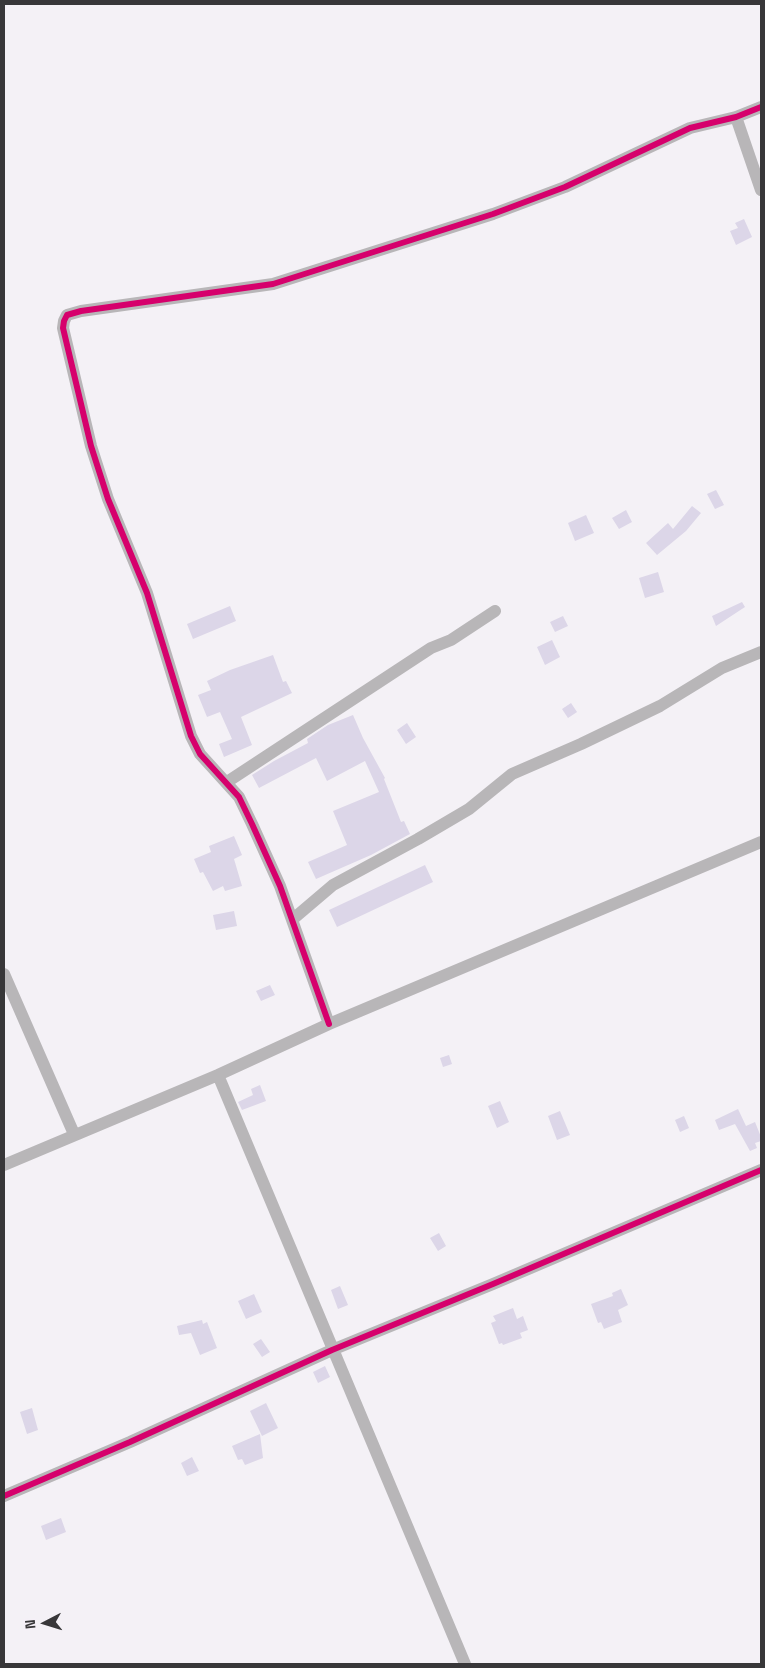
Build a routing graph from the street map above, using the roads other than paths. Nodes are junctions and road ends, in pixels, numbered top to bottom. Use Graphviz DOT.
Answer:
graph roads {
  1 [pos="761,107"];
  2 [pos="736,117"];
  3 [pos="761,190"];
  4 [pos="495,611"];
  5 [pos="761,652"];
  6 [pos="226,782"];
  7 [pos="761,842"];
  8 [pos="293,919"];
  9 [pos="4,974"];
  10 [pos="329,1024"];
  11 [pos="218,1075"];
  12 [pos="74,1134"];
  13 [pos="4,1165"];
  14 [pos="761,1170"];
  15 [pos="332,1350"];
  16 [pos="4,1496"];
  17 [pos="465,1664"];
  1 -- 2 [label="street"];
  2 -- 3 [label="street"];
  2 -- 6 [label="street"];
  4 -- 6 [label="street"];
  5 -- 8 [label="street"];
  6 -- 8 [label="street"];
  7 -- 10 [label="street"];
  8 -- 10 [label="street"];
  9 -- 12 [label="street"];
  10 -- 11 [label="street"];
  11 -- 12 [label="street"];
  11 -- 15 [label="street"];
  12 -- 13 [label="street"];
  14 -- 15 [label="street"];
  15 -- 16 [label="street"];
  15 -- 17 [label="street"];
}
